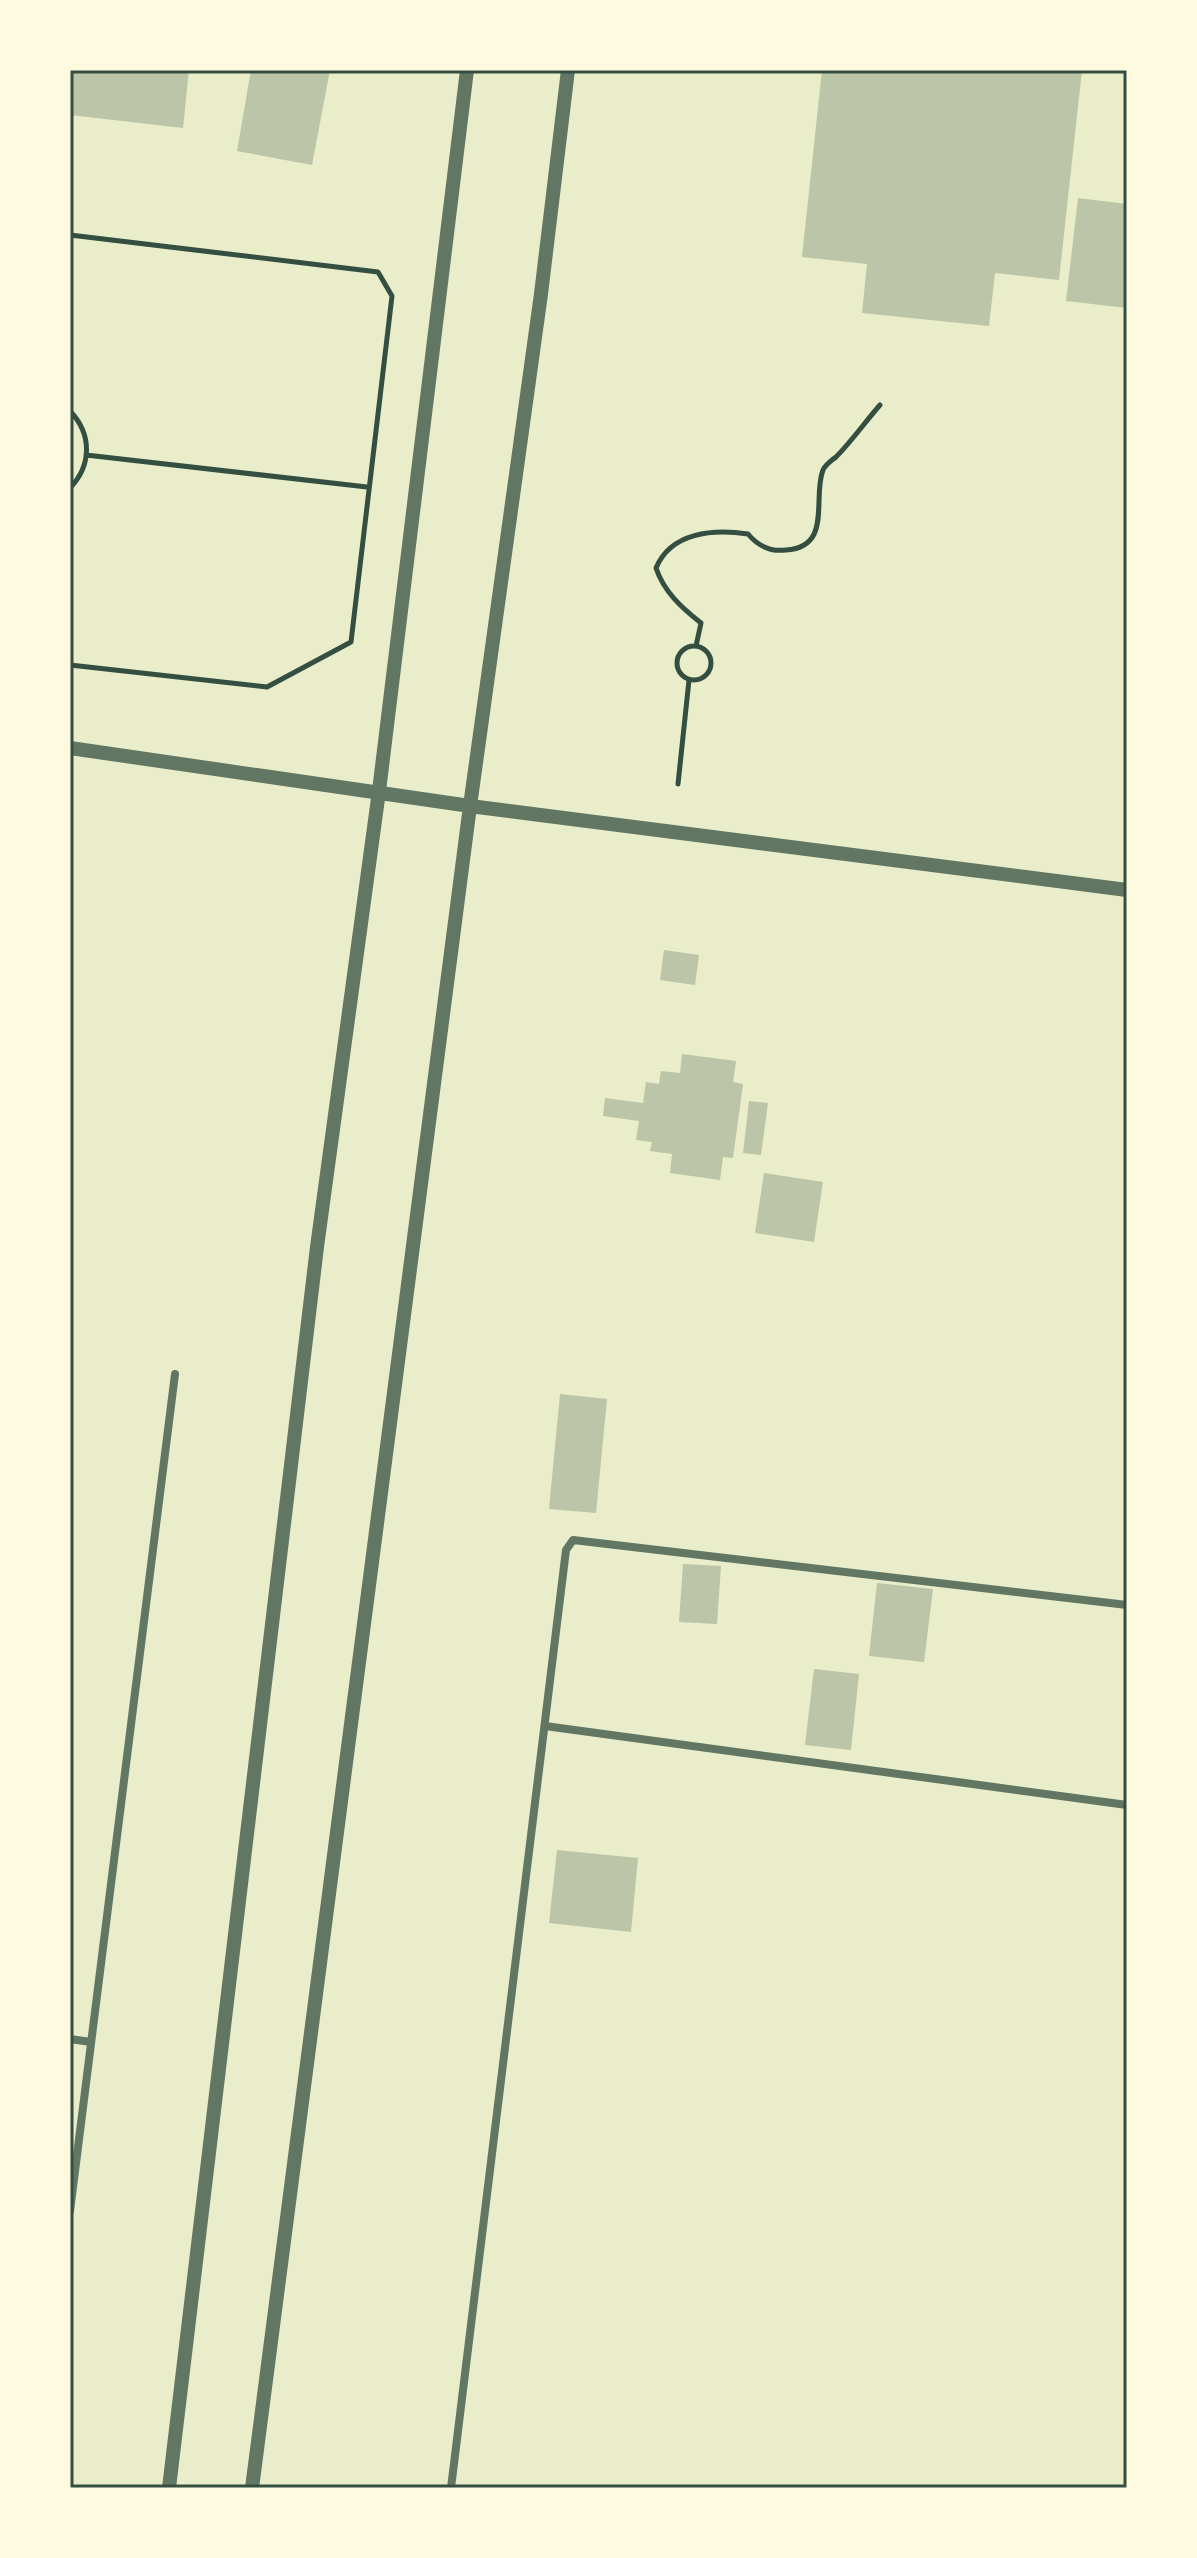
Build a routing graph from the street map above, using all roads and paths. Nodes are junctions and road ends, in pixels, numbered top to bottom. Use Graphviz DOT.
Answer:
graph roads {
  1 [pos="467,70"];
  2 [pos="568,70"];
  3 [pos="70,235"];
  4 [pos="880,405"];
  5 [pos="70,411"];
  6 [pos="86,455"];
  7 [pos="368,487"];
  8 [pos="70,488"];
  9 [pos="696,646"];
  10 [pos="70,665"];
  11 [pos="689,680"];
  12 [pos="70,748"];
  13 [pos="678,784"];
  14 [pos="379,791"];
  15 [pos="470,806"];
  16 [pos="1127,890"];
  17 [pos="175,1374"];
  18 [pos="1127,1605"];
  19 [pos="545,1726"];
  20 [pos="1127,1805"];
  21 [pos="70,2039"];
  22 [pos="91,2042"];
  23 [pos="70,2211"];
  24 [pos="169,2488"];
  25 [pos="252,2488"];
  26 [pos="451,2488"];
  1 -- 14 [label="street"];
  2 -- 15 [label="street"];
  3 -- 7 [label="path"];
  4 -- 9 [label="path"];
  5 -- 6 [label="path"];
  6 -- 7 [label="path"];
  6 -- 8 [label="path"];
  7 -- 10 [label="path"];
  9 -- 11 [label="path"];
  9 -- 11 [label="path"];
  11 -- 13 [label="path"];
  12 -- 14 [label="street"];
  14 -- 15 [label="street"];
  14 -- 24 [label="street"];
  15 -- 16 [label="street"];
  15 -- 25 [label="street"];
  17 -- 22 [label="street"];
  18 -- 19 [label="street"];
  19 -- 20 [label="street"];
  19 -- 26 [label="street"];
  21 -- 22 [label="street"];
  22 -- 23 [label="street"];
}
